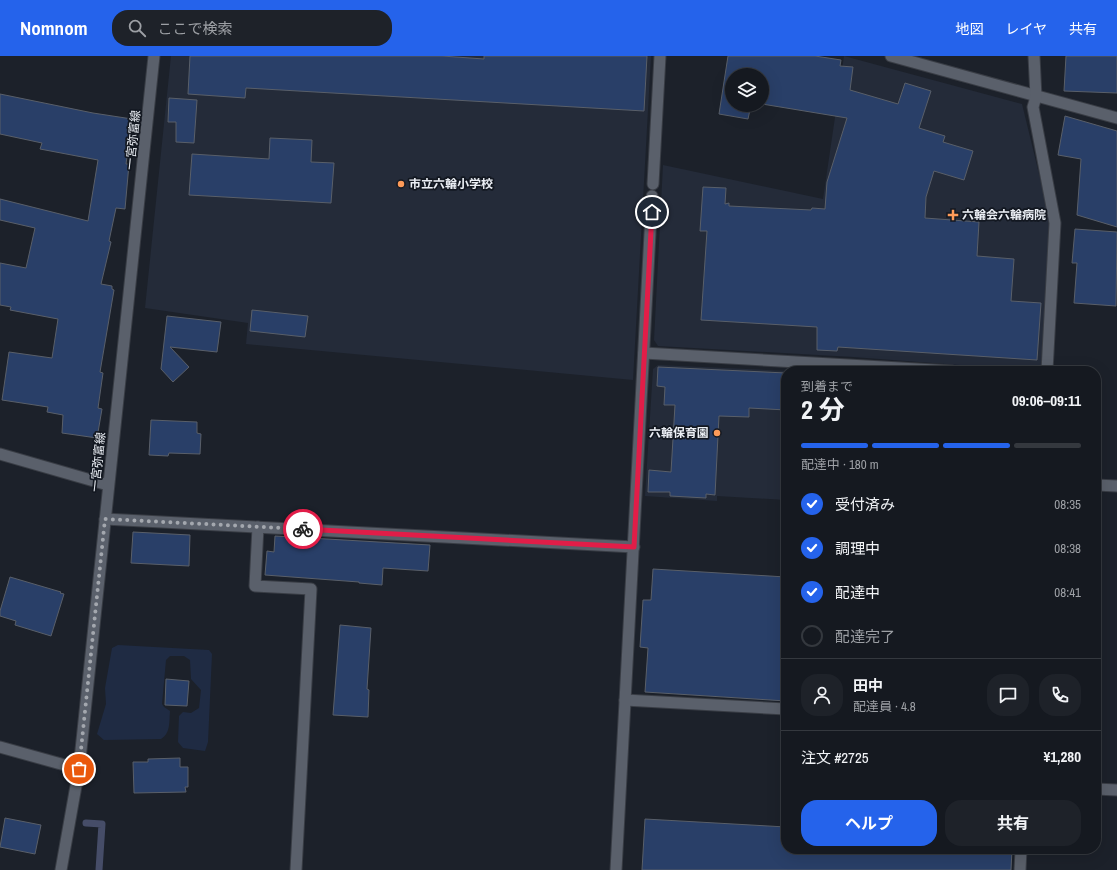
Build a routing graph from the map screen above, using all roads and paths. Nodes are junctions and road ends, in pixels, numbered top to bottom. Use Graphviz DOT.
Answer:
graph roads {
  1 [pos="154,56"];
  2 [pos="660,56"];
  3 [pos="891,56"];
  4 [pos="1034,56"];
  5 [pos="1036,97"];
  6 [pos="1117,118"];
  7 [pos="653,184"];
  8 [pos="652,196"];
  9 [pos="644,353"];
  10 [pos="866,366"];
  11 [pos="1047,366"];
  12 [pos="0,454"];
  13 [pos="108,485"];
  14 [pos="1101,485"];
  15 [pos="1117,486"];
  16 [pos="105,519"];
  17 [pos="258,527"];
  18 [pos="634,547"];
  19 [pos="625,700"];
  20 [pos="781,709"];
  21 [pos="0,747"];
  22 [pos="79,769"];
  23 [pos="1101,789"];
  24 [pos="1117,790"];
  25 [pos="1021,854"];
  26 [pos="61,870"];
  27 [pos="296,870"];
  28 [pos="616,870"];
  29 [pos="1020,870"];
  1 -- 13 [label="street, 一宮弥富線"];
  2 -- 7 [label="street"];
  3 -- 5 [label="street"];
  4 -- 5 [label="street"];
  5 -- 6 [label="street"];
  5 -- 11 [label="street"];
  8 -- 9 [label="street"];
  9 -- 10 [label="street"];
  9 -- 18 [label="street"];
  12 -- 13 [label="street"];
  13 -- 16 [label="street, 一宮弥富線"];
  14 -- 15 [label="street"];
  16 -- 17 [label="street"];
  16 -- 22 [label="street, 一宮弥富線"];
  17 -- 18 [label="street"];
  17 -- 27 [label="street"];
  18 -- 19 [label="street"];
  19 -- 20 [label="street"];
  19 -- 28 [label="street"];
  21 -- 22 [label="street"];
  22 -- 26 [label="street, 一宮弥富線"];
  23 -- 24 [label="street"];
  25 -- 29 [label="street"];
}
